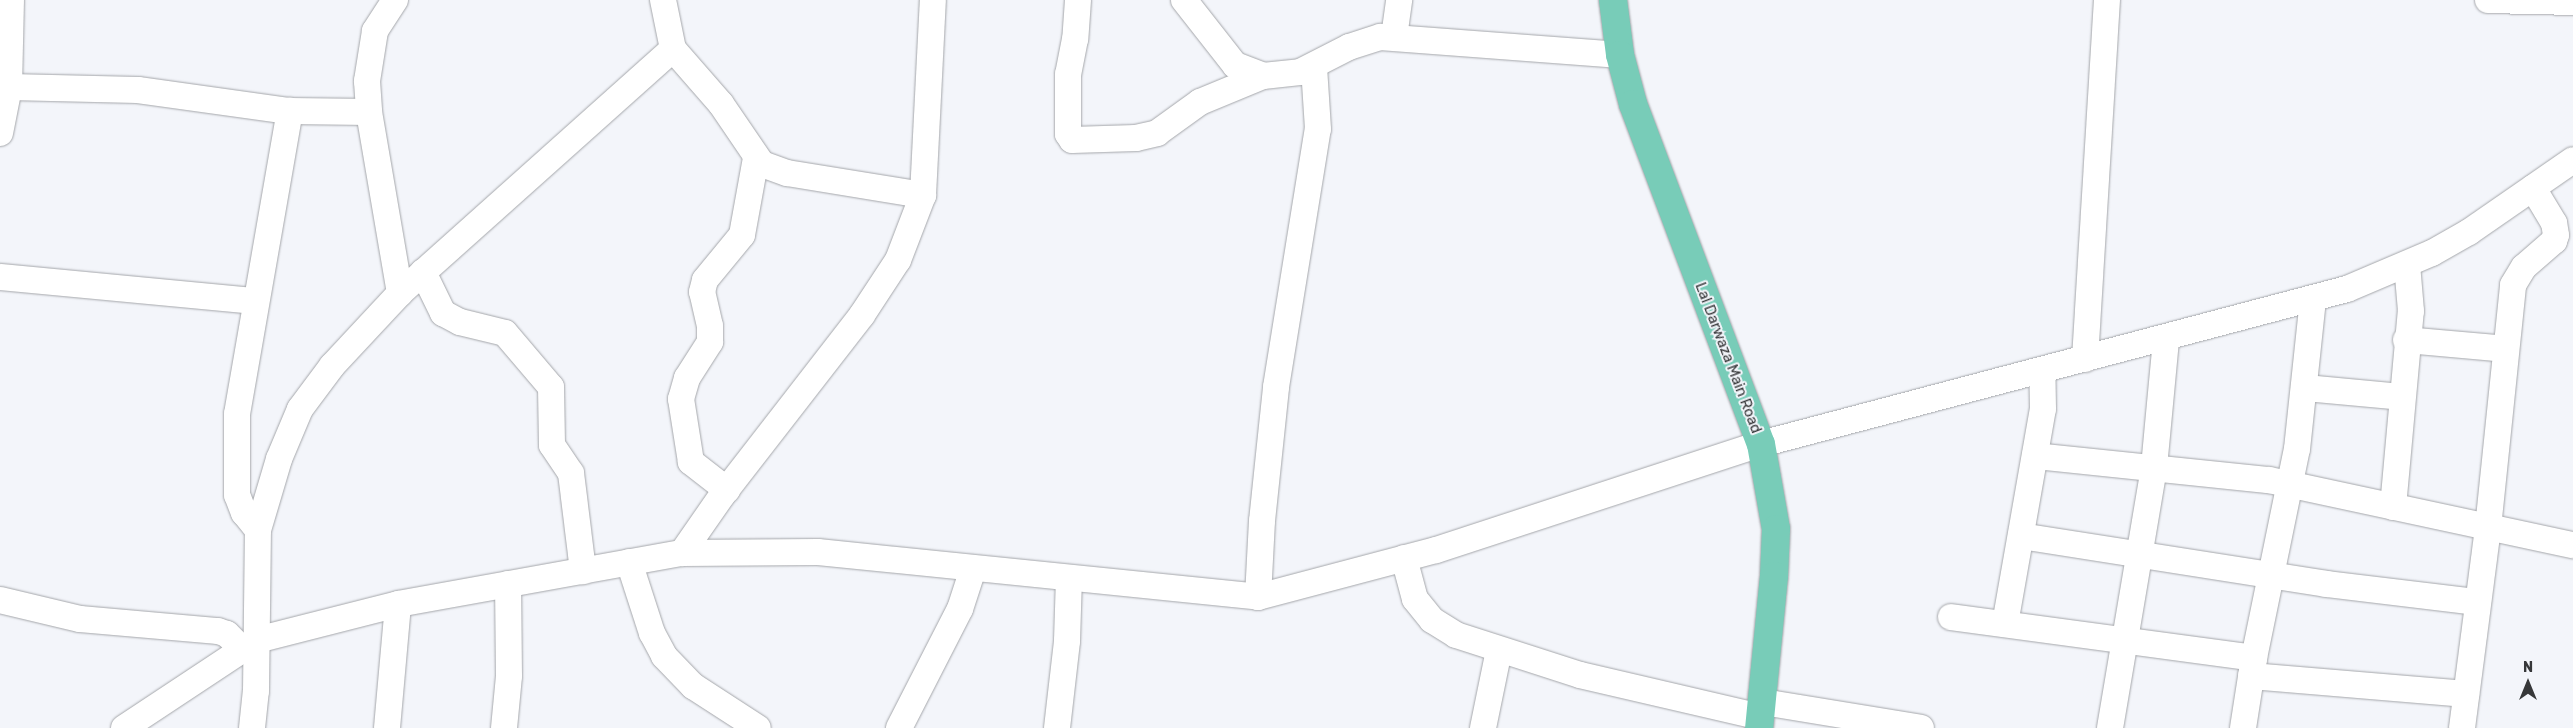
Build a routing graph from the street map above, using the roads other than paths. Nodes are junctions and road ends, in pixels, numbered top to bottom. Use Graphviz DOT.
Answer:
graph roads {
  1 [pos="11,0"];
  2 [pos="395,0"];
  3 [pos="933,0"];
  4 [pos="1078,0"];
  5 [pos="1184,0"];
  6 [pos="1399,0"];
  7 [pos="1613,0"];
  8 [pos="2107,0"];
  9 [pos="2488,0"];
  10 [pos="660,1"];
  11 [pos="2573,2"];
  12 [pos="1394,37"];
  13 [pos="673,48"];
  14 [pos="1620,56"];
  15 [pos="1314,67"];
  16 [pos="1263,76"];
  17 [pos="9,87"];
  18 [pos="290,111"];
  19 [pos="369,112"];
  20 [pos="0,134"];
  21 [pos="756,158"];
  22 [pos="2573,160"];
  23 [pos="2533,188"];
  24 [pos="923,195"];
  25 [pos="2407,264"];
  26 [pos="423,272"];
  27 [pos="0,276"];
  28 [pos="400,293"];
  29 [pos="2313,299"];
  30 [pos="256,301"];
  31 [pos="2166,339"];
  32 [pos="2406,340"];
  33 [pos="2506,349"];
  34 [pos="2086,359"];
  35 [pos="2042,370"];
  36 [pos="2305,388"];
  37 [pos="2402,397"];
  38 [pos="1761,444"];
  39 [pos="2035,456"];
  40 [pos="2154,468"];
  41 [pos="2291,485"];
  42 [pos="727,490"];
  43 [pos="2393,507"];
  44 [pos="2488,528"];
  45 [pos="258,530"];
  46 [pos="2021,536"];
  47 [pos="2573,545"];
  48 [pos="682,553"];
  49 [pos="2139,553"];
  50 [pos="1404,558"];
  51 [pos="629,562"];
  52 [pos="973,569"];
  53 [pos="583,571"];
  54 [pos="2272,575"];
  55 [pos="1069,579"];
  56 [pos="508,584"];
  57 [pos="1258,597"];
  58 [pos="0,600"];
  59 [pos="2477,602"];
  60 [pos="398,604"];
  61 [pos="1952,617"];
  62 [pos="2005,624"];
  63 [pos="2126,641"];
  64 [pos="250,645"];
  65 [pos="1500,650"];
  66 [pos="2252,667"];
  67 [pos="2466,694"];
  68 [pos="1760,716"];
  69 [pos="124,728"];
  70 [pos="252,728"];
  71 [pos="387,728"];
  72 [pos="504,728"];
  73 [pos="758,728"];
  74 [pos="899,728"];
  75 [pos="1057,728"];
  76 [pos="1483,728"];
  77 [pos="1921,728"];
  78 [pos="2110,728"];
  79 [pos="2243,728"];
  80 [pos="2462,728"];
  1 -- 17 [label="street"];
  2 -- 19 [label="street"];
  3 -- 24 [label="street"];
  4 -- 16 [label="street"];
  5 -- 16 [label="street"];
  6 -- 12 [label="street"];
  7 -- 14 [label="main road, Lal Darwaza Main Road"];
  8 -- 34 [label="street"];
  9 -- 11 [label="street"];
  10 -- 13 [label="street"];
  12 -- 14 [label="street"];
  12 -- 15 [label="street"];
  13 -- 21 [label="street"];
  13 -- 26 [label="street"];
  14 -- 38 [label="main road, Lal Darwaza Main Road"];
  15 -- 16 [label="street"];
  15 -- 57 [label="street"];
  17 -- 18 [label="street"];
  17 -- 20 [label="street"];
  18 -- 19 [label="street"];
  18 -- 30 [label="street"];
  19 -- 28 [label="street"];
  21 -- 24 [label="street"];
  21 -- 42 [label="street"];
  22 -- 23 [label="street"];
  23 -- 25 [label="street"];
  23 -- 33 [label="street"];
  24 -- 42 [label="street"];
  25 -- 29 [label="street"];
  25 -- 32 [label="street"];
  26 -- 28 [label="street"];
  26 -- 53 [label="street"];
  27 -- 30 [label="street"];
  28 -- 45 [label="street"];
  29 -- 31 [label="street"];
  29 -- 36 [label="street"];
  30 -- 45 [label="street"];
  31 -- 34 [label="street"];
  31 -- 40 [label="street"];
  32 -- 33 [label="street"];
  32 -- 37 [label="street"];
  33 -- 44 [label="street"];
  34 -- 35 [label="street"];
  35 -- 38 [label="street"];
  35 -- 39 [label="street"];
  36 -- 37 [label="street"];
  36 -- 41 [label="street"];
  37 -- 43 [label="street"];
  38 -- 50 [label="street"];
  38 -- 68 [label="main road, Lal Darwaza Main Road"];
  39 -- 40 [label="street"];
  39 -- 46 [label="street"];
  40 -- 41 [label="street"];
  40 -- 49 [label="street"];
  41 -- 43 [label="street"];
  41 -- 54 [label="street"];
  42 -- 48 [label="street"];
  43 -- 44 [label="street"];
  44 -- 47 [label="street"];
  44 -- 59 [label="street"];
  45 -- 64 [label="street"];
  46 -- 49 [label="street"];
  46 -- 62 [label="street"];
  48 -- 51 [label="street"];
  48 -- 52 [label="street"];
  49 -- 54 [label="street"];
  49 -- 63 [label="street"];
  50 -- 57 [label="street"];
  50 -- 65 [label="street"];
  51 -- 53 [label="street"];
  51 -- 73 [label="street"];
  52 -- 55 [label="street"];
  52 -- 74 [label="street"];
  53 -- 56 [label="street"];
  54 -- 59 [label="street"];
  54 -- 66 [label="street"];
  55 -- 57 [label="street"];
  55 -- 75 [label="street"];
  56 -- 60 [label="street"];
  56 -- 72 [label="street"];
  58 -- 64 [label="street"];
  59 -- 67 [label="street"];
  60 -- 64 [label="street"];
  60 -- 71 [label="street"];
  61 -- 62 [label="street"];
  62 -- 63 [label="street"];
  63 -- 66 [label="street"];
  63 -- 78 [label="street"];
  64 -- 69 [label="street"];
  64 -- 70 [label="street"];
  65 -- 68 [label="street"];
  65 -- 76 [label="street"];
  66 -- 67 [label="street"];
  66 -- 79 [label="street"];
  67 -- 80 [label="street"];
  68 -- 77 [label="street"];
}
